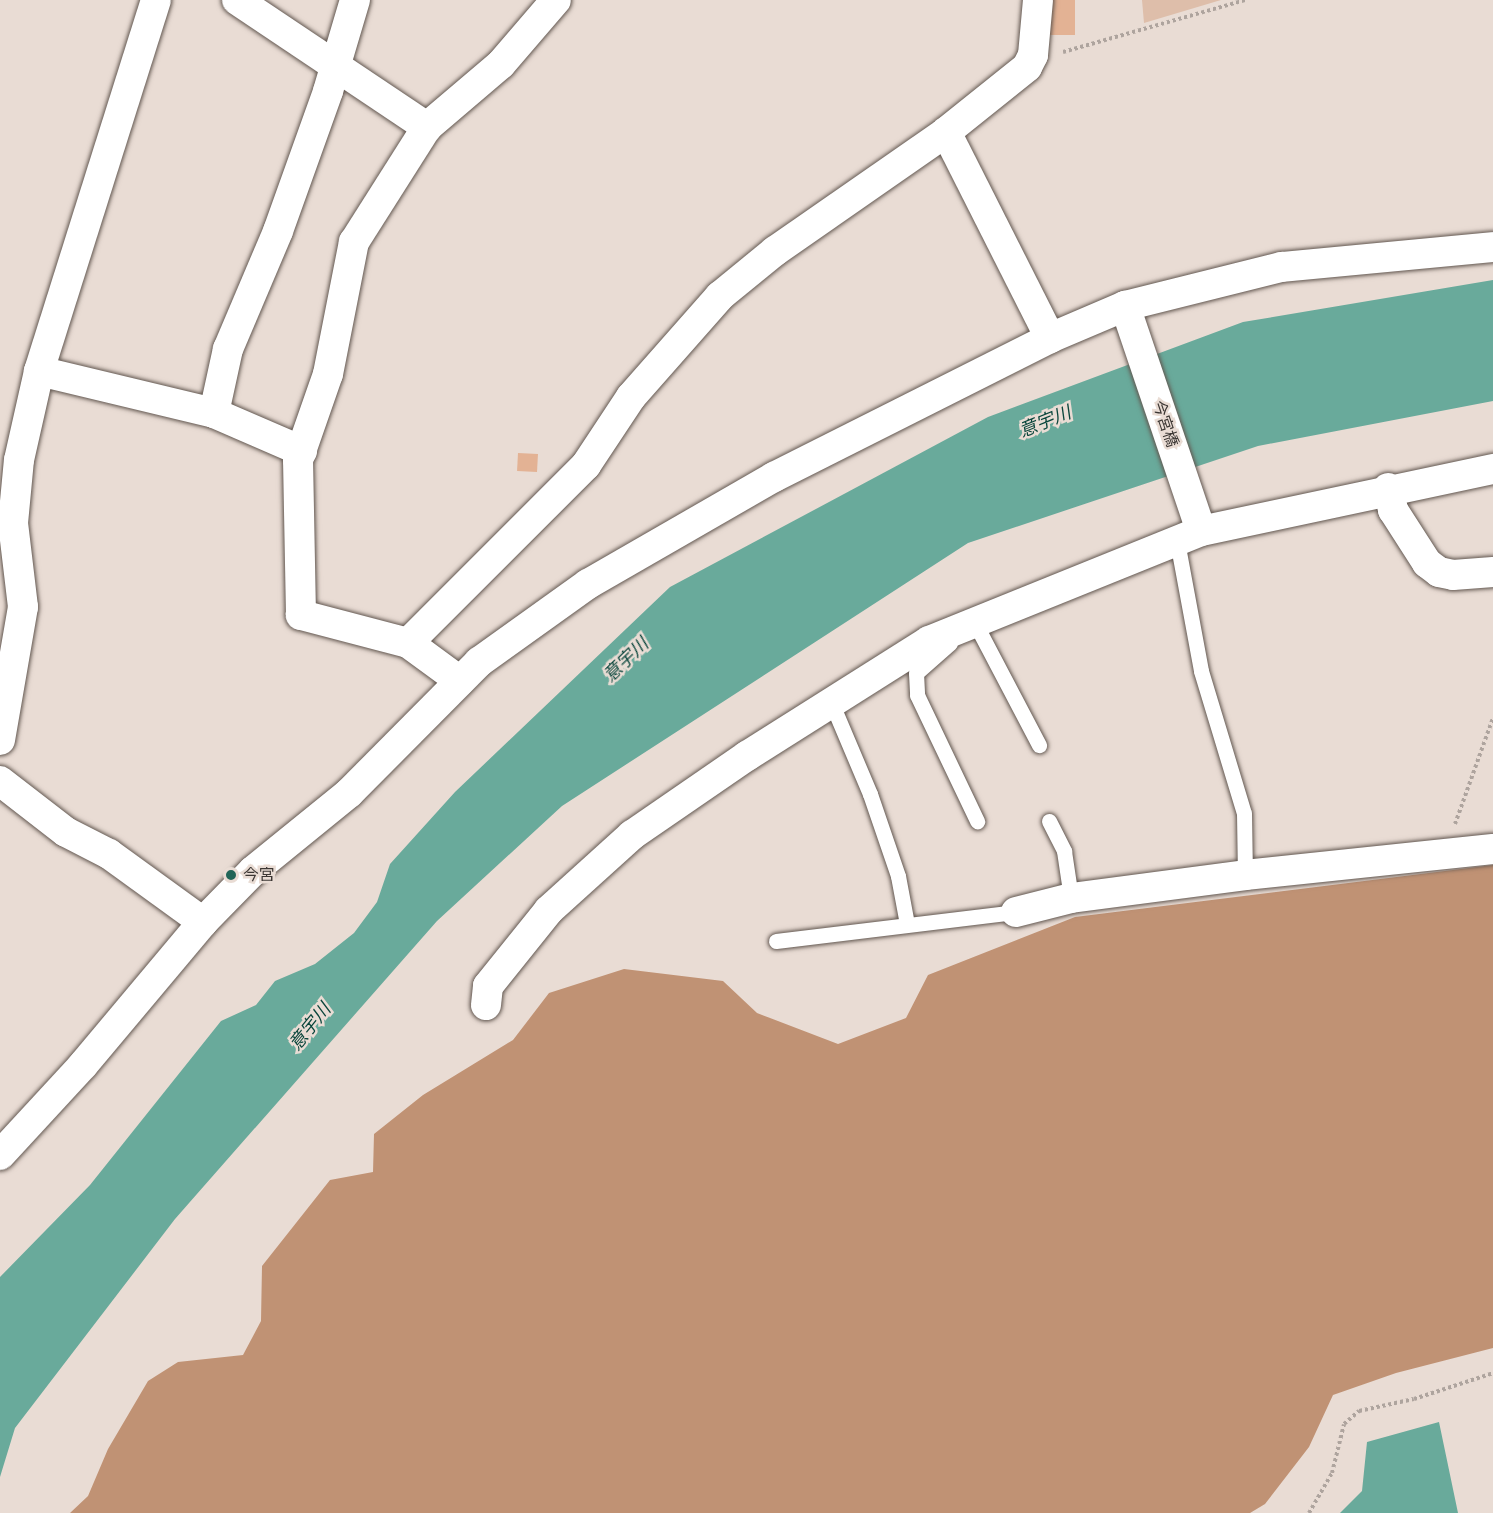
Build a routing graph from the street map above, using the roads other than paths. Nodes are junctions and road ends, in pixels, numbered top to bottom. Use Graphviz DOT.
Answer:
graph roads {
  1 [pos="156,0"];
  2 [pos="237,0"];
  3 [pos="355,0"];
  4 [pos="556,0"];
  5 [pos="1038,0"];
  6 [pos="335,66"];
  7 [pos="427,128"];
  8 [pos="946,132"];
  9 [pos="1493,247"];
  10 [pos="1125,306"];
  11 [pos="1050,338"];
  12 [pos="39,371"];
  13 [pos="214,413"];
  14 [pos="302,451"];
  15 [pos="1493,469"];
  16 [pos="1388,488"];
  17 [pos="1192,528"];
  18 [pos="1493,573"];
  19 [pos="975,623"];
  20 [pos="408,643"];
  21 [pos="460,681"];
  22 [pos="832,704"];
  23 [pos="0,740"];
  24 [pos="1039,745"];
  25 [pos="0,781"];
  26 [pos="977,821"];
  27 [pos="1049,821"];
  28 [pos="1493,849"];
  29 [pos="1245,875"];
  30 [pos="1071,898"];
  31 [pos="1016,912"];
  32 [pos="203,922"];
  33 [pos="907,924"];
  34 [pos="776,941"];
  35 [pos="486,1005"];
  36 [pos="0,1155"];
  1 -- 12 [label="street"];
  2 -- 6 [label="street"];
  3 -- 6 [label="street"];
  4 -- 7 [label="street"];
  5 -- 8 [label="street"];
  6 -- 7 [label="street"];
  6 -- 13 [label="street"];
  7 -- 14 [label="street"];
  8 -- 11 [label="street"];
  8 -- 20 [label="street"];
  9 -- 10 [label="street"];
  10 -- 11 [label="street"];
  10 -- 17 [label="street, 今宮橋"];
  11 -- 21 [label="street"];
  12 -- 13 [label="street"];
  12 -- 23 [label="street"];
  13 -- 14 [label="street"];
  14 -- 20 [label="street"];
  15 -- 16 [label="street"];
  16 -- 17 [label="street"];
  16 -- 18 [label="street"];
  17 -- 19 [label="street"];
  17 -- 29 [label="lane"];
  19 -- 22 [label="street"];
  19 -- 24 [label="lane"];
  19 -- 26 [label="lane"];
  20 -- 21 [label="street"];
  21 -- 32 [label="street"];
  22 -- 33 [label="lane"];
  22 -- 35 [label="street"];
  25 -- 32 [label="street"];
  27 -- 30 [label="lane"];
  28 -- 29 [label="street"];
  29 -- 30 [label="street"];
  30 -- 31 [label="street"];
  31 -- 33 [label="lane"];
  32 -- 36 [label="street"];
  33 -- 34 [label="lane"];
}
